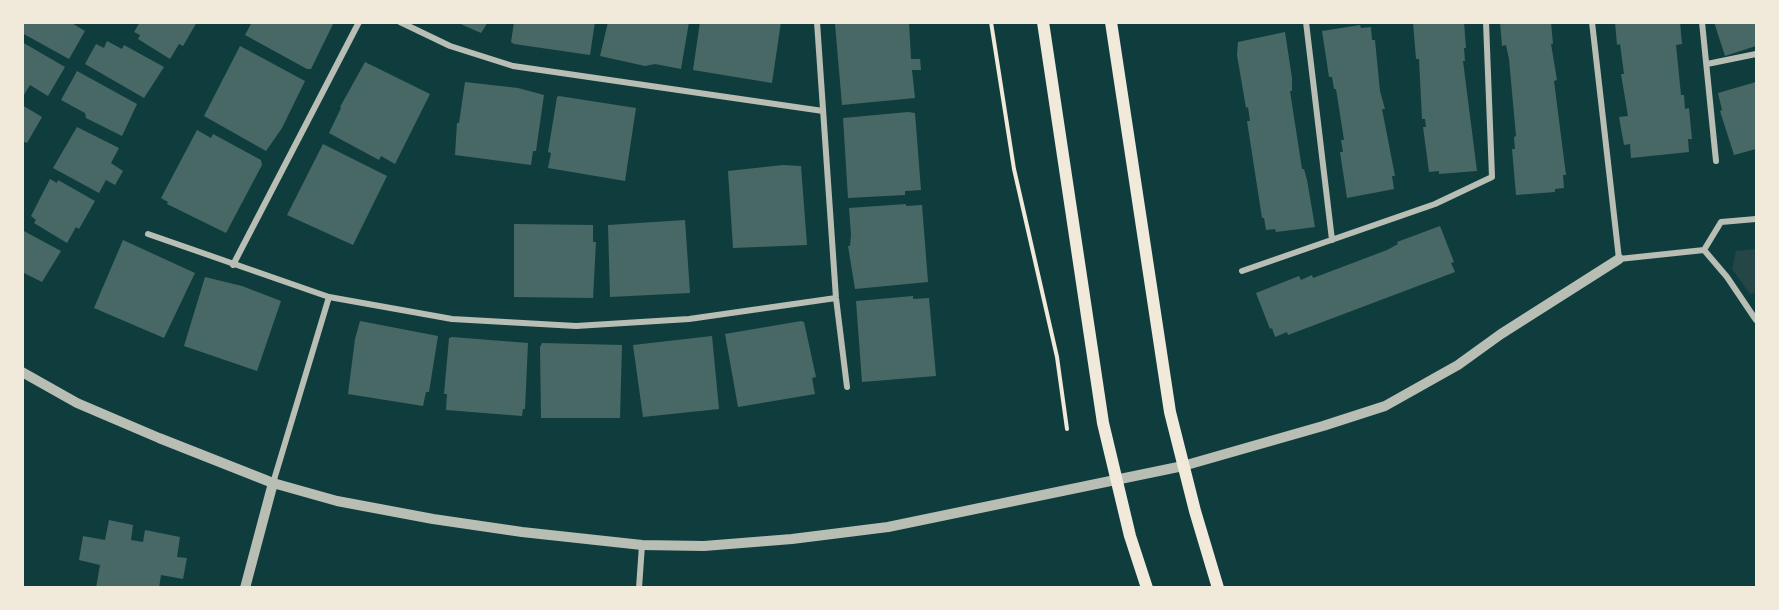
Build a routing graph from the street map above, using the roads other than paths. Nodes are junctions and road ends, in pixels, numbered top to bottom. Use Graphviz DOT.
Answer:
graph roads {
  1 [pos="359,22"];
  2 [pos="400,22"];
  3 [pos="817,22"];
  4 [pos="1043,22"];
  5 [pos="1112,22"];
  6 [pos="1305,22"];
  7 [pos="1486,22"];
  8 [pos="1592,22"];
  9 [pos="1702,22"];
  10 [pos="1756,54"];
  11 [pos="1707,64"];
  12 [pos="823,111"];
  13 [pos="1716,161"];
  14 [pos="1756,219"];
  15 [pos="148,234"];
  16 [pos="1332,240"];
  17 [pos="1704,250"];
  18 [pos="1619,259"];
  19 [pos="233,266"];
  20 [pos="1242,271"];
  21 [pos="329,297"];
  22 [pos="836,298"];
  23 [pos="1756,320"];
  24 [pos="22,372"];
  25 [pos="847,387"];
  26 [pos="1183,466"];
  27 [pos="1117,481"];
  28 [pos="273,483"];
  29 [pos="642,545"];
  30 [pos="245,588"];
  31 [pos="639,588"];
  32 [pos="1147,588"];
  33 [pos="1218,588"];
  1 -- 19 [label="street"];
  2 -- 12 [label="street"];
  3 -- 12 [label="street"];
  4 -- 27 [label="main road"];
  5 -- 26 [label="main road"];
  6 -- 16 [label="street"];
  7 -- 16 [label="street"];
  8 -- 18 [label="street"];
  9 -- 11 [label="street"];
  10 -- 11 [label="street"];
  11 -- 13 [label="street"];
  12 -- 22 [label="street"];
  14 -- 17 [label="street"];
  15 -- 19 [label="street"];
  16 -- 20 [label="street"];
  17 -- 18 [label="street"];
  17 -- 23 [label="street"];
  18 -- 26 [label="street"];
  19 -- 21 [label="street"];
  21 -- 22 [label="street"];
  21 -- 28 [label="street"];
  22 -- 25 [label="street"];
  24 -- 28 [label="street"];
  26 -- 27 [label="street"];
  26 -- 33 [label="main road"];
  27 -- 29 [label="street"];
  27 -- 32 [label="main road"];
  28 -- 29 [label="street"];
  28 -- 30 [label="street"];
  29 -- 31 [label="street"];
}
